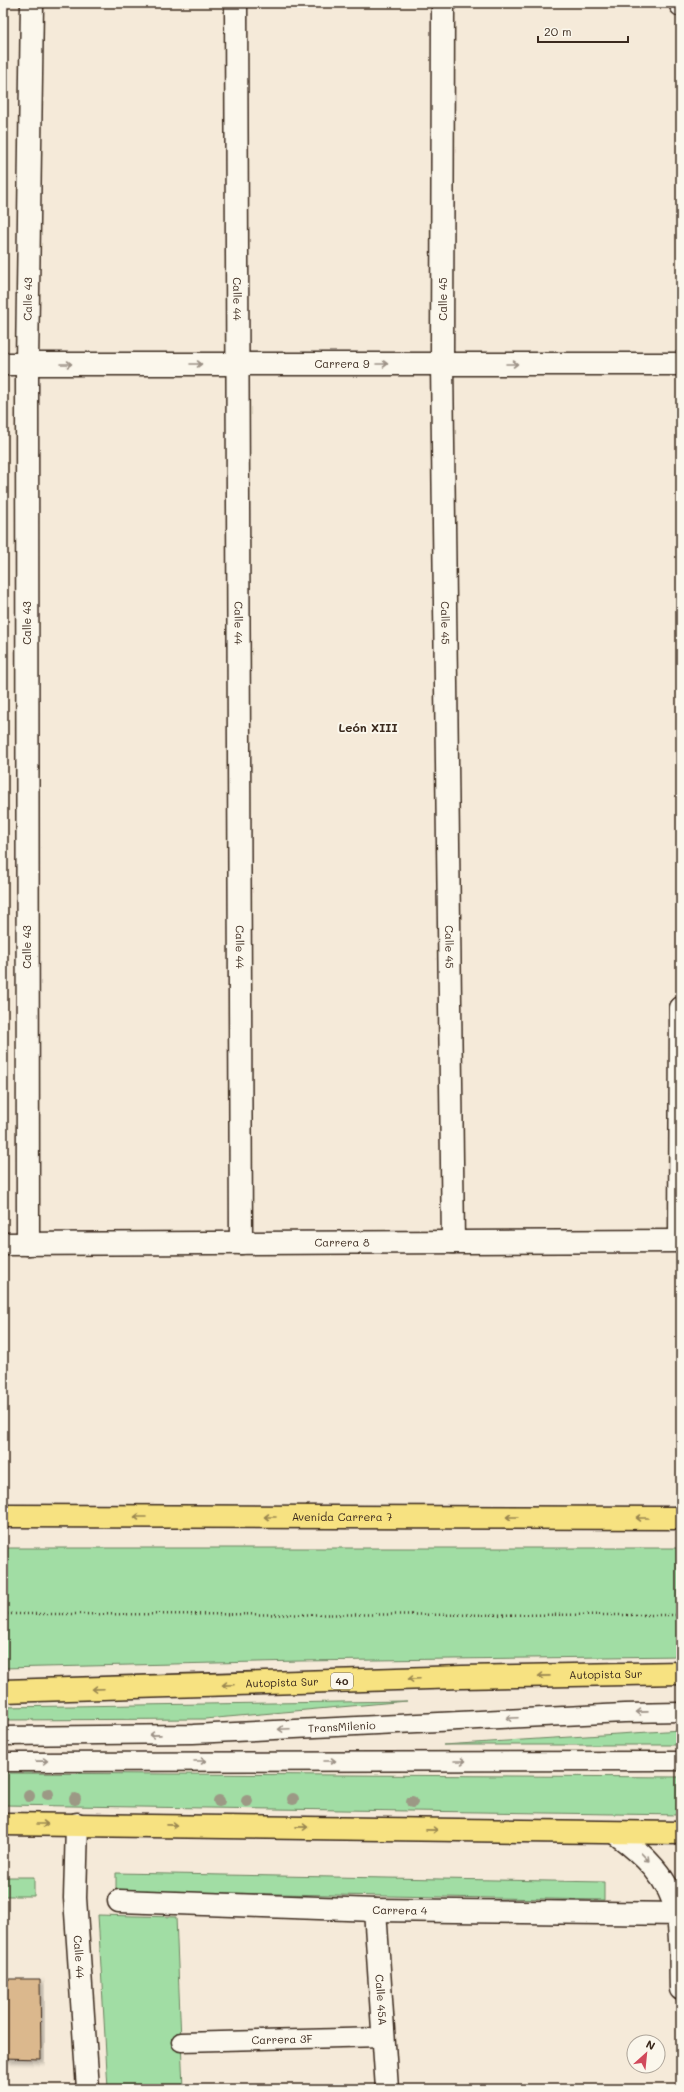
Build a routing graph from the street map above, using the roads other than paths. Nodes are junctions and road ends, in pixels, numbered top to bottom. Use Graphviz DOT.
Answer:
graph roads {
  1 [pos="32,3"];
  2 [pos="236,3"];
  3 [pos="443,3"];
  4 [pos="3,364"];
  5 [pos="28,364"];
  6 [pos="236,364"];
  7 [pos="442,364"];
  8 [pos="681,364"];
  9 [pos="681,1008"];
  10 [pos="681,1241"];
  11 [pos="453,1242"];
  12 [pos="241,1243"];
  13 [pos="3,1244"];
  14 [pos="28,1244"];
  15 [pos="3,1516"];
  16 [pos="681,1518"];
  17 [pos="681,1673"];
  18 [pos="3,1691"];
  19 [pos="681,1712"];
  20 [pos="3,1736"];
  21 [pos="681,1761"];
  22 [pos="3,1762"];
  23 [pos="3,1824"];
  24 [pos="77,1824"];
  25 [pos="615,1833"];
  26 [pos="681,1833"];
  27 [pos="119,1901"];
  28 [pos="375,1910"];
  29 [pos="680,1912"];
  30 [pos="681,1989"];
  31 [pos="383,2037"];
  32 [pos="181,2042"];
  33 [pos="88,2089"];
  34 [pos="386,2089"];
  1 -- 5 [label="street, Calle 43"];
  2 -- 6 [label="street, Calle 44"];
  3 -- 7 [label="street, Calle 45"];
  4 -- 5 [label="street, Carrera 9"];
  5 -- 6 [label="street, Carrera 9, one-way"];
  5 -- 14 [label="street, Calle 43"];
  6 -- 7 [label="street, Carrera 9, one-way"];
  6 -- 12 [label="street, Calle 44"];
  7 -- 8 [label="street, Carrera 9, one-way"];
  7 -- 11 [label="street, Calle 45"];
  9 -- 10 [label="street"];
  10 -- 11 [label="street, Carrera 8"];
  11 -- 12 [label="street, Carrera 8"];
  12 -- 14 [label="street, Carrera 8"];
  13 -- 14 [label="street, Carrera 8"];
  16 -- 15 [label="main road, Avenida Carrera 7, one-way"];
  17 -- 18 [label="main road, Autopista Sur / 40, one-way"];
  19 -- 20 [label="lane, TransMilenio, one-way"];
  22 -- 21 [label="lane, one-way"];
  23 -- 24 [label="main road, one-way"];
  24 -- 25 [label="main road, one-way"];
  24 -- 33 [label="street, Calle 44"];
  25 -- 26 [label="main road"];
  25 -- 29 [label="street, one-way"];
  27 -- 28 [label="street, Carrera 4"];
  28 -- 29 [label="street, Carrera 4"];
  28 -- 31 [label="street, Calle 45A"];
  29 -- 30 [label="street"];
  31 -- 32 [label="lane, Carrera 3F"];
  31 -- 34 [label="street, Calle 45A"];
}
